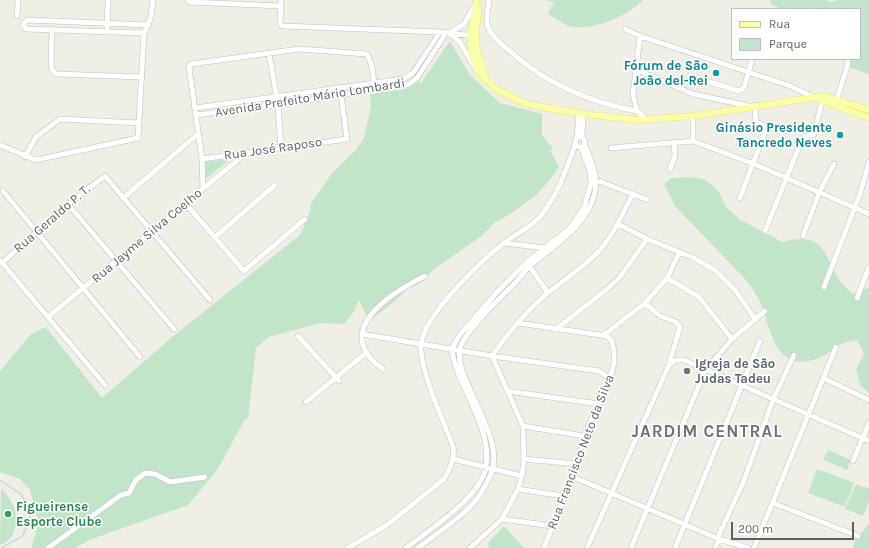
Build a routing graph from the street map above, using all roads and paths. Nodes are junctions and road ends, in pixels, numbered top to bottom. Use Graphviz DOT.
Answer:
graph roads {
  1 [pos="18,0"];
  2 [pos="108,0"];
  3 [pos="153,0"];
  4 [pos="188,0"];
  5 [pos="477,0"];
  6 [pos="489,0"];
  7 [pos="281,3"];
  8 [pos="17,16"];
  9 [pos="107,24"];
  10 [pos="464,24"];
  11 [pos="149,26"];
  12 [pos="52,29"];
  13 [pos="625,29"];
  14 [pos="107,32"];
  15 [pos="440,32"];
  16 [pos="144,33"];
  17 [pos="448,33"];
  18 [pos="461,34"];
  19 [pos="472,35"];
  20 [pos="640,36"];
  21 [pos="460,42"];
  22 [pos="269,53"];
  23 [pos="752,60"];
  24 [pos="847,61"];
  25 [pos="637,70"];
  26 [pos="748,71"];
  27 [pos="478,72"];
  28 [pos="413,73"];
  29 [pos="142,77"];
  30 [pos="417,78"];
  31 [pos="697,78"];
  32 [pos="487,81"];
  33 [pos="374,82"];
  34 [pos="340,87"];
  35 [pos="342,95"];
  36 [pos="276,96"];
  37 [pos="811,96"];
  38 [pos="837,99"];
  39 [pos="822,102"];
  40 [pos="278,104"];
  41 [pos="752,106"];
  42 [pos="195,108"];
  43 [pos="869,110"];
  44 [pos="637,111"];
  45 [pos="581,114"];
  46 [pos="196,115"];
  47 [pos="693,116"];
  48 [pos="869,118"];
  49 [pos="638,120"];
  50 [pos="139,123"];
  51 [pos="198,134"];
  52 [pos="581,141"];
  53 [pos="693,141"];
  54 [pos="674,142"];
  55 [pos="0,145"];
  56 [pos="280,148"];
  57 [pos="611,148"];
  58 [pos="245,154"];
  59 [pos="25,157"];
  60 [pos="202,158"];
  61 [pos="869,162"];
  62 [pos="754,164"];
  63 [pos="834,164"];
  64 [pos="670,169"];
  65 [pos="786,179"];
  66 [pos="596,180"];
  67 [pos="275,185"];
  68 [pos="204,189"];
  69 [pos="2,191"];
  70 [pos="633,193"];
  71 [pos="820,193"];
  72 [pos="123,198"];
  73 [pos="740,198"];
  74 [pos="648,200"];
  75 [pos="68,204"];
  76 [pos="186,204"];
  77 [pos="854,208"];
  78 [pos="869,214"];
  79 [pos="305,219"];
  80 [pos="618,224"];
  81 [pos="765,231"];
  82 [pos="151,232"];
  83 [pos="36,233"];
  84 [pos="803,236"];
  85 [pos="215,237"];
  86 [pos="647,239"];
  87 [pos="504,243"];
  88 [pos="546,248"];
  89 [pos="679,252"];
  90 [pos="1,262"];
  91 [pos="116,262"];
  92 [pos="530,267"];
  93 [pos="869,267"];
  94 [pos="425,276"];
  95 [pos="667,278"];
  96 [pos="824,287"];
  97 [pos="84,289"];
  98 [pos="548,293"];
  99 [pos="857,298"];
  100 [pos="210,300"];
  101 [pos="644,303"];
  102 [pos="765,311"];
  103 [pos="48,317"];
  104 [pos="755,320"];
  105 [pos="518,323"];
  106 [pos="174,329"];
  107 [pos="556,329"];
  108 [pos="362,334"];
  109 [pos="604,335"];
  110 [pos="298,336"];
  111 [pos="732,340"];
  112 [pos="760,340"];
  113 [pos="421,344"];
  114 [pos="836,347"];
  115 [pos="452,349"];
  116 [pos="459,350"];
  117 [pos="366,353"];
  118 [pos="794,355"];
  119 [pos="492,356"];
  120 [pos="140,358"];
  121 [pos="669,365"];
  122 [pos="383,369"];
  123 [pos="705,371"];
  124 [pos="823,378"];
  125 [pos="338,379"];
  126 [pos="610,379"];
  127 [pos="105,385"];
  128 [pos="741,386"];
  129 [pos="508,390"];
  130 [pos="773,400"];
  131 [pos="869,400"];
  132 [pos="306,402"];
  133 [pos="599,404"];
  134 [pos="807,415"];
  135 [pos="869,423"];
  136 [pos="523,426"];
  137 [pos="584,436"];
  138 [pos="861,438"];
  139 [pos="869,441"];
  140 [pos="453,459"];
  141 [pos="524,459"];
  142 [pos="853,461"];
  143 [pos="577,464"];
  144 [pos="486,469"];
  145 [pos="493,470"];
  146 [pos="522,476"];
  147 [pos="571,476"];
  148 [pos="205,477"];
  149 [pos="518,489"];
  150 [pos="611,494"];
  151 [pos="563,496"];
  152 [pos="773,503"];
  153 [pos="646,509"];
  154 [pos="502,519"];
  155 [pos="685,524"];
  156 [pos="552,526"];
  157 [pos="858,536"];
  158 [pos="719,538"];
  159 [pos="358,546"];
  160 [pos="48,548"];
  161 [pos="348,548"];
  162 [pos="406,548"];
  163 [pos="418,548"];
  164 [pos="470,548"];
  165 [pos="544,548"];
  166 [pos="587,548"];
  167 [pos="631,548"];
  168 [pos="675,548"];
  169 [pos="715,548"];
  170 [pos="748,548"];
  171 [pos="754,548"];
  1 -- 8 [label="street"];
  2 -- 9 [label="street"];
  3 -- 11 [label="street"];
  4 -- 7 [label="street"];
  5 -- 10 [label="street"];
  5 -- 19 [label="main road"];
  6 -- 44 [label="street"];
  7 -- 15 [label="street"];
  9 -- 11 [label="street"];
  9 -- 12 [label="street"];
  9 -- 14 [label="street"];
  10 -- 17 [label="street"];
  10 -- 18 [label="street"];
  11 -- 16 [label="street"];
  12 -- 14 [label="street"];
  12 -- 29 [label="street"];
  13 -- 20 [label="street"];
  14 -- 16 [label="street"];
  15 -- 17 [label="street"];
  15 -- 28 [label="street, Avenida Prefeito Mário Lombardi"];
  16 -- 29 [label="street"];
  17 -- 18 [label="street"];
  17 -- 21 [label="street"];
  17 -- 30 [label="street, Avenida Prefeito Mário Lombardi"];
  18 -- 19 [label="street"];
  18 -- 21 [label="street"];
  19 -- 27 [label="main road"];
  19 -- 32 [label="main road"];
  20 -- 25 [label="street"];
  20 -- 26 [label="street"];
  21 -- 27 [label="street"];
  22 -- 33 [label="street"];
  22 -- 36 [label="street"];
  22 -- 42 [label="street"];
  23 -- 26 [label="street"];
  24 -- 38 [label="street"];
  25 -- 41 [label="street"];
  25 -- 44 [label="street"];
  26 -- 31 [label="street"];
  26 -- 37 [label="street"];
  27 -- 32 [label="main road"];
  28 -- 30 [label="street"];
  28 -- 33 [label="street, Avenida Prefeito Mário Lombardi"];
  29 -- 50 [label="street"];
  30 -- 35 [label="street, Avenida Prefeito Mário Lombardi"];
  32 -- 45 [label="main road"];
  33 -- 34 [label="street, Avenida Prefeito Mário Lombardi"];
  34 -- 35 [label="street"];
  34 -- 36 [label="street, Avenida Prefeito Mário Lombardi"];
  35 -- 40 [label="street, Avenida Prefeito Mário Lombardi"];
  35 -- 56 [label="street, Rua José Raposo"];
  36 -- 40 [label="street"];
  36 -- 42 [label="street, Avenida Prefeito Mário Lombardi"];
  37 -- 38 [label="main road"];
  37 -- 39 [label="main road"];
  37 -- 41 [label="main road"];
  38 -- 43 [label="main road"];
  39 -- 48 [label="main road"];
  39 -- 65 [label="street"];
  40 -- 46 [label="street, Avenida Prefeito Mário Lombardi"];
  40 -- 56 [label="street"];
  41 -- 47 [label="main road"];
  41 -- 62 [label="street"];
  42 -- 46 [label="street"];
  44 -- 49 [label="street"];
  45 -- 49 [label="main road"];
  45 -- 52 [label="street"];
  46 -- 51 [label="street"];
  47 -- 49 [label="main road"];
  47 -- 53 [label="street"];
  50 -- 59 [label="street"];
  50 -- 59 [label="street"];
  51 -- 60 [label="street"];
  51 -- 72 [label="street"];
  52 -- 66 [label="street"];
  52 -- 87 [label="street"];
  52 -- 88 [label="street"];
  53 -- 54 [label="street"];
  53 -- 62 [label="street"];
  54 -- 57 [label="street"];
  54 -- 64 [label="street"];
  55 -- 59 [label="street"];
  56 -- 58 [label="street, Rua José Raposo"];
  58 -- 60 [label="street, Rua José Raposo"];
  58 -- 68 [label="street, Rua Jayme Silva Coelho"];
  60 -- 68 [label="street"];
  61 -- 77 [label="street"];
  62 -- 65 [label="street"];
  62 -- 73 [label="street"];
  63 -- 71 [label="street"];
  65 -- 71 [label="street"];
  65 -- 81 [label="street"];
  66 -- 70 [label="street"];
  66 -- 92 [label="street"];
  67 -- 85 [label="street"];
  68 -- 76 [label="street, Rua Jayme Silva Coelho"];
  69 -- 83 [label="street"];
  70 -- 74 [label="street"];
  70 -- 80 [label="street"];
  71 -- 77 [label="street"];
  71 -- 84 [label="street"];
  72 -- 75 [label="street, Rua Geraldo P. T."];
  72 -- 82 [label="street"];
  75 -- 83 [label="street, Rua Geraldo P. T."];
  75 -- 91 [label="street"];
  76 -- 82 [label="street, Rua Jayme Silva Coelho"];
  76 -- 85 [label="street"];
  77 -- 78 [label="street"];
  77 -- 96 [label="street"];
  79 -- 85 [label="street"];
  80 -- 86 [label="street"];
  80 -- 98 [label="street"];
  82 -- 91 [label="street, Rua Jayme Silva Coelho"];
  82 -- 100 [label="street"];
  83 -- 90 [label="street, Rua Geraldo P. T."];
  83 -- 97 [label="street"];
  86 -- 89 [label="street"];
  86 -- 107 [label="street"];
  87 -- 88 [label="street"];
  87 -- 113 [label="street"];
  88 -- 115 [label="street"];
  89 -- 95 [label="street"];
  89 -- 104 [label="street"];
  90 -- 103 [label="street"];
  91 -- 97 [label="street, Rua Jayme Silva Coelho"];
  91 -- 106 [label="street"];
  92 -- 98 [label="street"];
  92 -- 116 [label="street"];
  93 -- 99 [label="street"];
  94 -- 108 [label="street"];
  95 -- 101 [label="street"];
  95 -- 111 [label="street"];
  97 -- 103 [label="street, Rua Jayme Silva Coelho"];
  97 -- 120 [label="street"];
  98 -- 105 [label="street"];
  101 -- 109 [label="street"];
  101 -- 121 [label="street"];
  102 -- 104 [label="street"];
  103 -- 127 [label="street"];
  104 -- 111 [label="street"];
  105 -- 107 [label="street"];
  105 -- 119 [label="street"];
  107 -- 109 [label="street"];
  108 -- 113 [label="street"];
  108 -- 117 [label="street"];
  109 -- 126 [label="street, Rua Francisco Neto da Silva"];
  110 -- 125 [label="street"];
  111 -- 123 [label="street"];
  112 -- 128 [label="street"];
  113 -- 115 [label="street"];
  113 -- 140 [label="street"];
  114 -- 124 [label="street"];
  115 -- 116 [label="street"];
  115 -- 144 [label="street"];
  116 -- 119 [label="street"];
  116 -- 145 [label="street"];
  117 -- 122 [label="street"];
  117 -- 125 [label="street"];
  118 -- 130 [label="street"];
  119 -- 126 [label="street"];
  119 -- 129 [label="street"];
  121 -- 123 [label="street"];
  121 -- 150 [label="street"];
  123 -- 128 [label="street"];
  123 -- 153 [label="street"];
  124 -- 131 [label="street"];
  124 -- 134 [label="street"];
  125 -- 132 [label="street"];
  126 -- 133 [label="street, Rua Francisco Neto da Silva"];
  128 -- 130 [label="street"];
  128 -- 155 [label="street"];
  129 -- 133 [label="street"];
  129 -- 136 [label="street"];
  130 -- 134 [label="street"];
  130 -- 158 [label="street"];
  133 -- 137 [label="street, Rua Francisco Neto da Silva"];
  134 -- 138 [label="street"];
  134 -- 152 [label="street"];
  135 -- 138 [label="street"];
  136 -- 137 [label="street"];
  136 -- 141 [label="street"];
  137 -- 143 [label="street, Rua Francisco Neto da Silva"];
  138 -- 139 [label="street"];
  138 -- 142 [label="street"];
  140 -- 144 [label="street"];
  140 -- 159 [label="street"];
  141 -- 143 [label="street"];
  141 -- 146 [label="street"];
  143 -- 147 [label="street, Rua Francisco Neto da Silva"];
  144 -- 145 [label="street"];
  144 -- 162 [label="street"];
  145 -- 146 [label="street"];
  145 -- 163 [label="street"];
  146 -- 149 [label="street"];
  147 -- 150 [label="street"];
  147 -- 151 [label="street, Rua Francisco Neto da Silva"];
  148 -- 160 [label="street"];
  149 -- 151 [label="street"];
  149 -- 154 [label="street"];
  150 -- 153 [label="street"];
  150 -- 166 [label="street"];
  151 -- 156 [label="street, Rua Francisco Neto da Silva"];
  152 -- 157 [label="street"];
  152 -- 171 [label="street"];
  153 -- 155 [label="street"];
  153 -- 167 [label="street"];
  154 -- 156 [label="street"];
  154 -- 164 [label="street"];
  155 -- 158 [label="street"];
  155 -- 168 [label="street"];
  156 -- 165 [label="street, Rua Francisco Neto da Silva"];
  158 -- 169 [label="street"];
  158 -- 170 [label="street"];
  159 -- 161 [label="street"];
}
